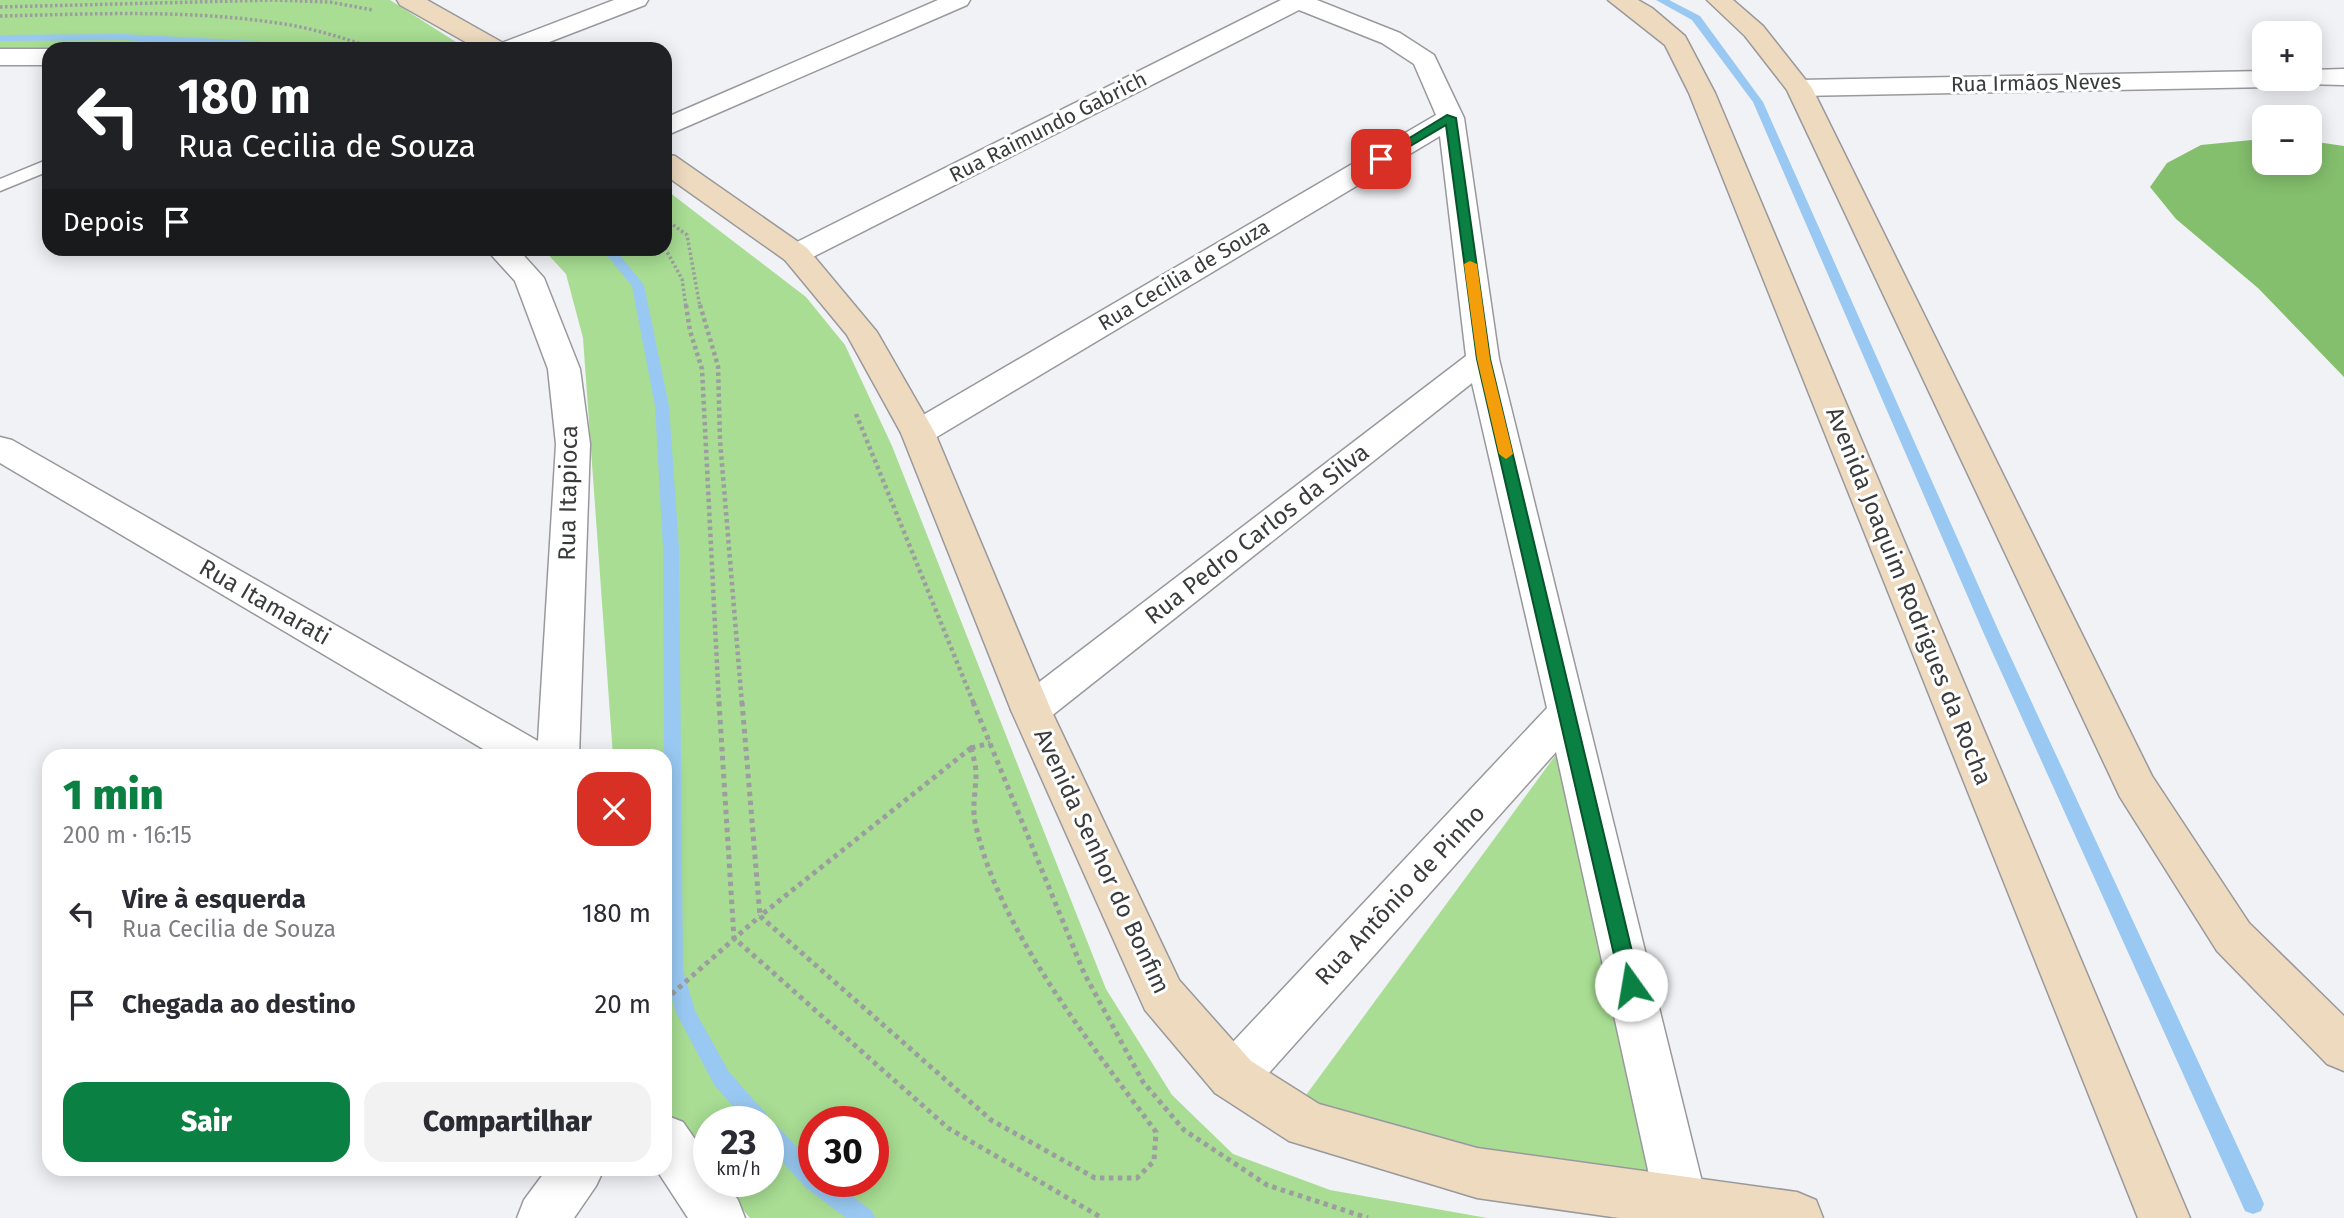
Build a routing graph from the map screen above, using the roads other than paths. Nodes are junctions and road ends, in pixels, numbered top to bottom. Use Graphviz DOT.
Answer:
graph roads {
  1 [pos="409,0"];
  2 [pos="636,0"];
  3 [pos="958,0"];
  4 [pos="1298,0"];
  5 [pos="1620,0"];
  6 [pos="1719,0"];
  7 [pos="484,42"];
  8 [pos="526,42"];
  9 [pos="0,57"];
  10 [pos="42,57"];
  11 [pos="2344,77"];
  12 [pos="2322,78"];
  13 [pos="2252,79"];
  14 [pos="1799,88"];
  15 [pos="1451,118"];
  16 [pos="672,125"];
  17 [pos="42,167"];
  18 [pos="672,167"];
  19 [pos="0,186"];
  20 [pos="796,254"];
  21 [pos="508,256"];
  22 [pos="1483,359"];
  23 [pos="918,433"];
  24 [pos="0,447"];
  25 [pos="1031,710"];
  26 [pos="1568,712"];
  27 [pos="517,749"];
  28 [pos="558,749"];
  29 [pos="2344,1049"];
  30 [pos="1233,1077"];
  31 [pos="672,1149"];
  32 [pos="573,1176"];
  33 [pos="1681,1202"];
  34 [pos="1782,1217"];
  35 [pos="542,1218"];
  36 [pos="719,1218"];
  37 [pos="2164,1218"];
  1 -- 7 [label="street"];
  2 -- 8 [label="street"];
  3 -- 16 [label="street"];
  4 -- 15 [label="street"];
  4 -- 20 [label="street, Rua Raimundo Gabrich"];
  5 -- 37 [label="street, Avenida Joaquim Rodrigues da Rocha"];
  6 -- 14 [label="street"];
  9 -- 10 [label="street"];
  11 -- 12 [label="street"];
  13 -- 14 [label="street, Rua Irmãos Neves"];
  14 -- 29 [label="street"];
  15 -- 22 [label="street"];
  15 -- 23 [label="street, Rua Cecilia de Souza"];
  17 -- 19 [label="lane"];
  18 -- 20 [label="street, Avenida Senhor do Bonfim"];
  20 -- 23 [label="street, Avenida Senhor do Bonfim"];
  21 -- 28 [label="street, Rua Itapioca"];
  22 -- 25 [label="street, Rua Pedro Carlos da Silva"];
  22 -- 26 [label="street"];
  23 -- 25 [label="street, Avenida Senhor do Bonfim"];
  24 -- 27 [label="street, Rua Itamarati"];
  25 -- 30 [label="street, Avenida Senhor do Bonfim"];
  26 -- 30 [label="street, Rua Antônio de Pinho"];
  26 -- 33 [label="street"];
  30 -- 33 [label="street, Avenida Senhor do Bonfim"];
  31 -- 36 [label="street"];
  32 -- 35 [label="street"];
  33 -- 34 [label="street, Avenida Senhor do Bonfim"];
}
